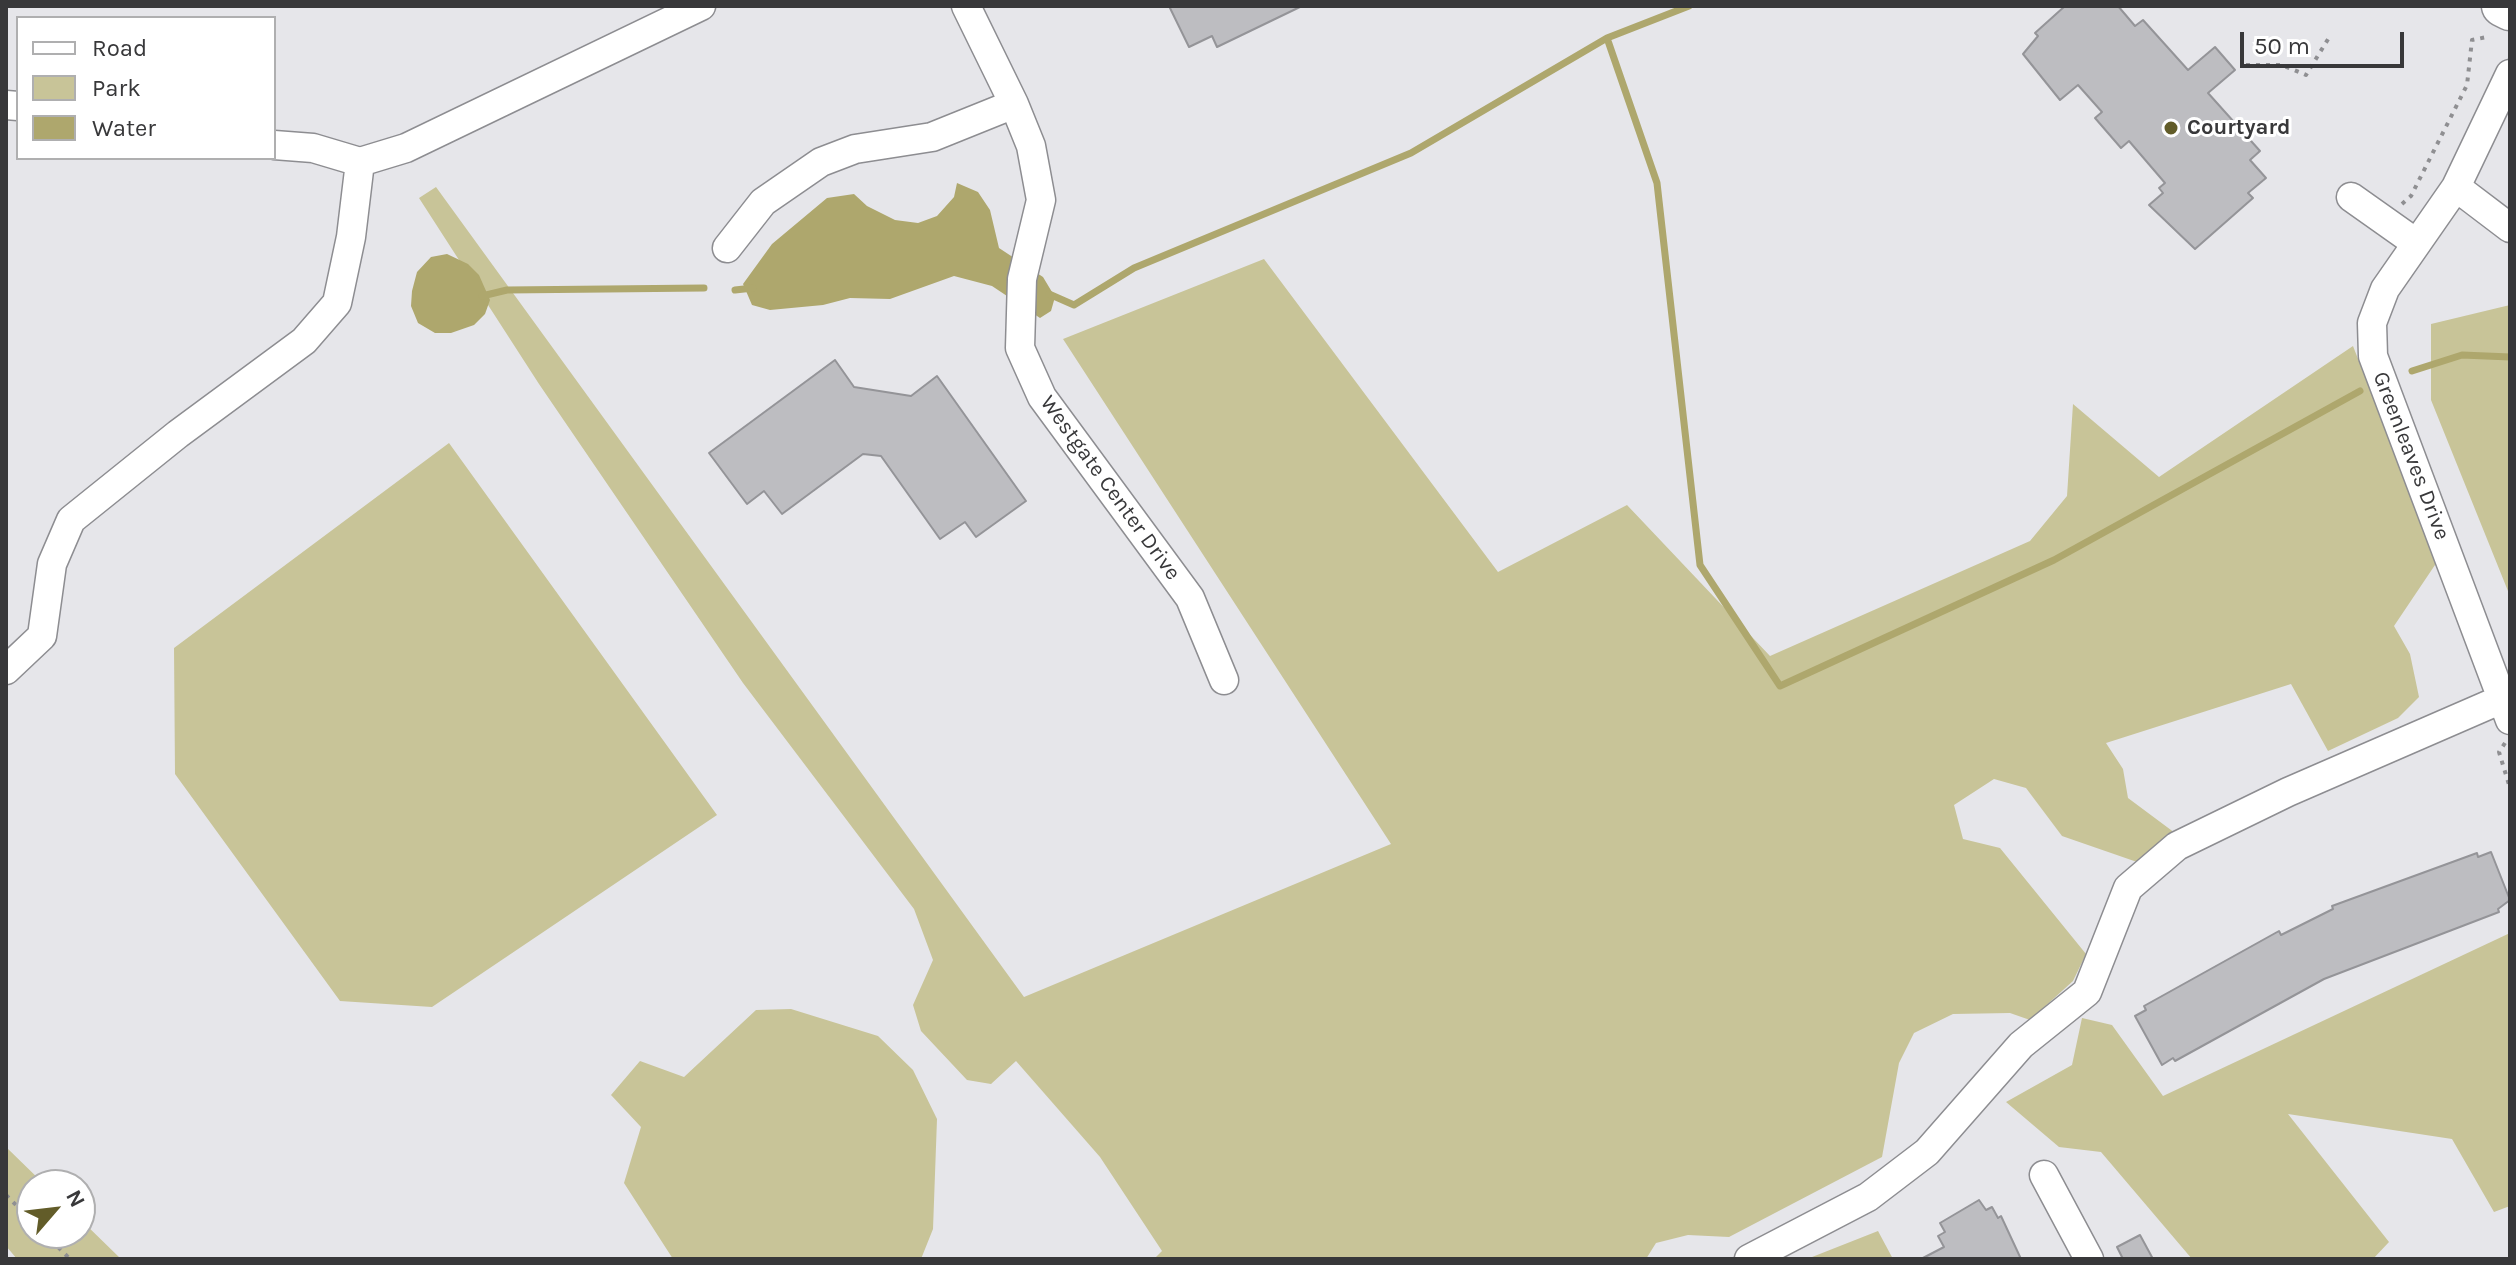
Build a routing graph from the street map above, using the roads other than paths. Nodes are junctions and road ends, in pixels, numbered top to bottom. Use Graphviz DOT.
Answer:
graph roads {
  1 [pos="701,6"];
  2 [pos="966,6"];
  3 [pos="2510,74"];
  4 [pos="1014,104"];
  5 [pos="276,145"];
  6 [pos="360,162"];
  7 [pos="2456,187"];
  8 [pos="2351,197"];
  9 [pos="2510,228"];
  10 [pos="2416,243"];
  11 [pos="727,248"];
  12 [pos="6,670"];
  13 [pos="1224,680"];
  14 [pos="2506,709"];
  15 [pos="2044,1175"];
  16 [pos="1749,1259"];
  17 [pos="2089,1259"];
  1 -- 6 [label="street"];
  2 -- 4 [label="street, Westgate Center Drive"];
  3 -- 7 [label="street, Greenleaves Drive"];
  4 -- 11 [label="street"];
  4 -- 13 [label="street, Westgate Center Drive"];
  5 -- 6 [label="street"];
  6 -- 12 [label="street"];
  7 -- 9 [label="street"];
  7 -- 10 [label="street, Greenleaves Drive"];
  8 -- 10 [label="street"];
  10 -- 14 [label="street, Greenleaves Drive"];
  14 -- 16 [label="street"];
  15 -- 17 [label="street"];
}
